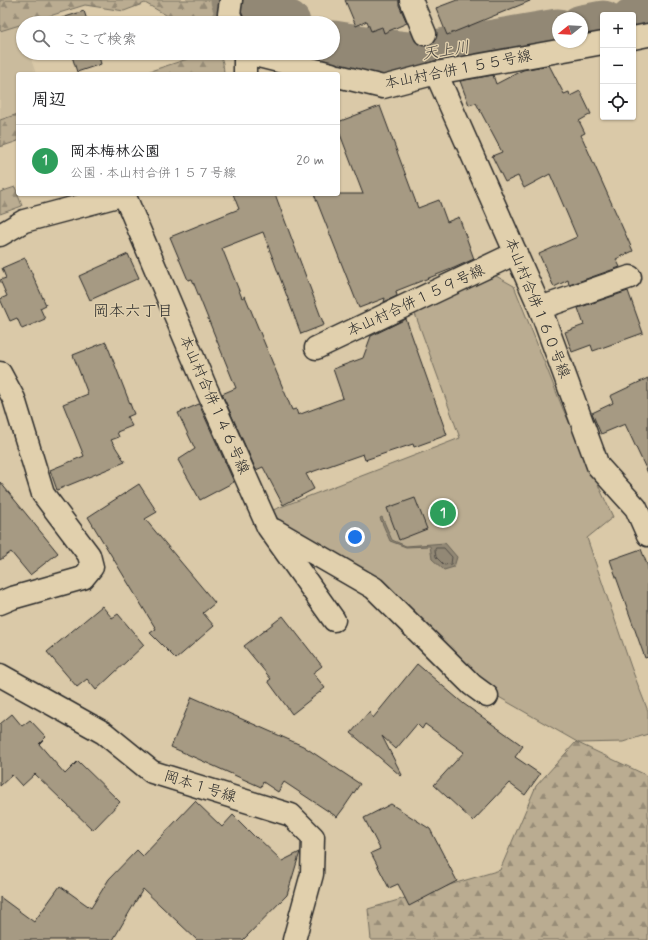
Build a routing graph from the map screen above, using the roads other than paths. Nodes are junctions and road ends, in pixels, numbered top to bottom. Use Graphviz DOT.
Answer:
graph roads {
  1 [pos="411,0"];
  2 [pos="425,34"];
  3 [pos="648,35"];
  4 [pos="636,37"];
  5 [pos="600,44"];
  6 [pos="245,60"];
  7 [pos="274,60"];
  8 [pos="245,72"];
  9 [pos="323,72"];
  10 [pos="436,73"];
  11 [pos="340,76"];
  12 [pos="117,196"];
  13 [pos="126,196"];
  14 [pos="0,235"];
  15 [pos="516,254"];
  16 [pos="630,277"];
  17 [pos="540,308"];
  18 [pos="316,348"];
  19 [pos="0,373"];
  20 [pos="268,527"];
  21 [pos="648,535"];
  22 [pos="0,603"];
  23 [pos="334,620"];
  24 [pos="0,675"];
  25 [pos="487,696"];
  26 [pos="294,940"];
  1 -- 2 [label="street"];
  3 -- 4 [label="street"];
  5 -- 10 [label="street, 本山村合併１５５号線"];
  6 -- 8 [label="street"];
  7 -- 9 [label="street"];
  10 -- 11 [label="street, 本山村合併１５５号線"];
  10 -- 15 [label="street, 本山村合併１６０号線"];
  12 -- 14 [label="street"];
  13 -- 20 [label="street, 本山村合併１４６号線"];
  15 -- 17 [label="street, 本山村合併１６０号線"];
  15 -- 18 [label="street, 本山村合併１５９号線"];
  16 -- 17 [label="street"];
  17 -- 21 [label="street, 本山村合併１６０号線"];
  19 -- 22 [label="street"];
  20 -- 23 [label="street, 本山村合併１４６号線"];
  20 -- 25 [label="street"];
  24 -- 26 [label="street, 岡本１号線"];
}
